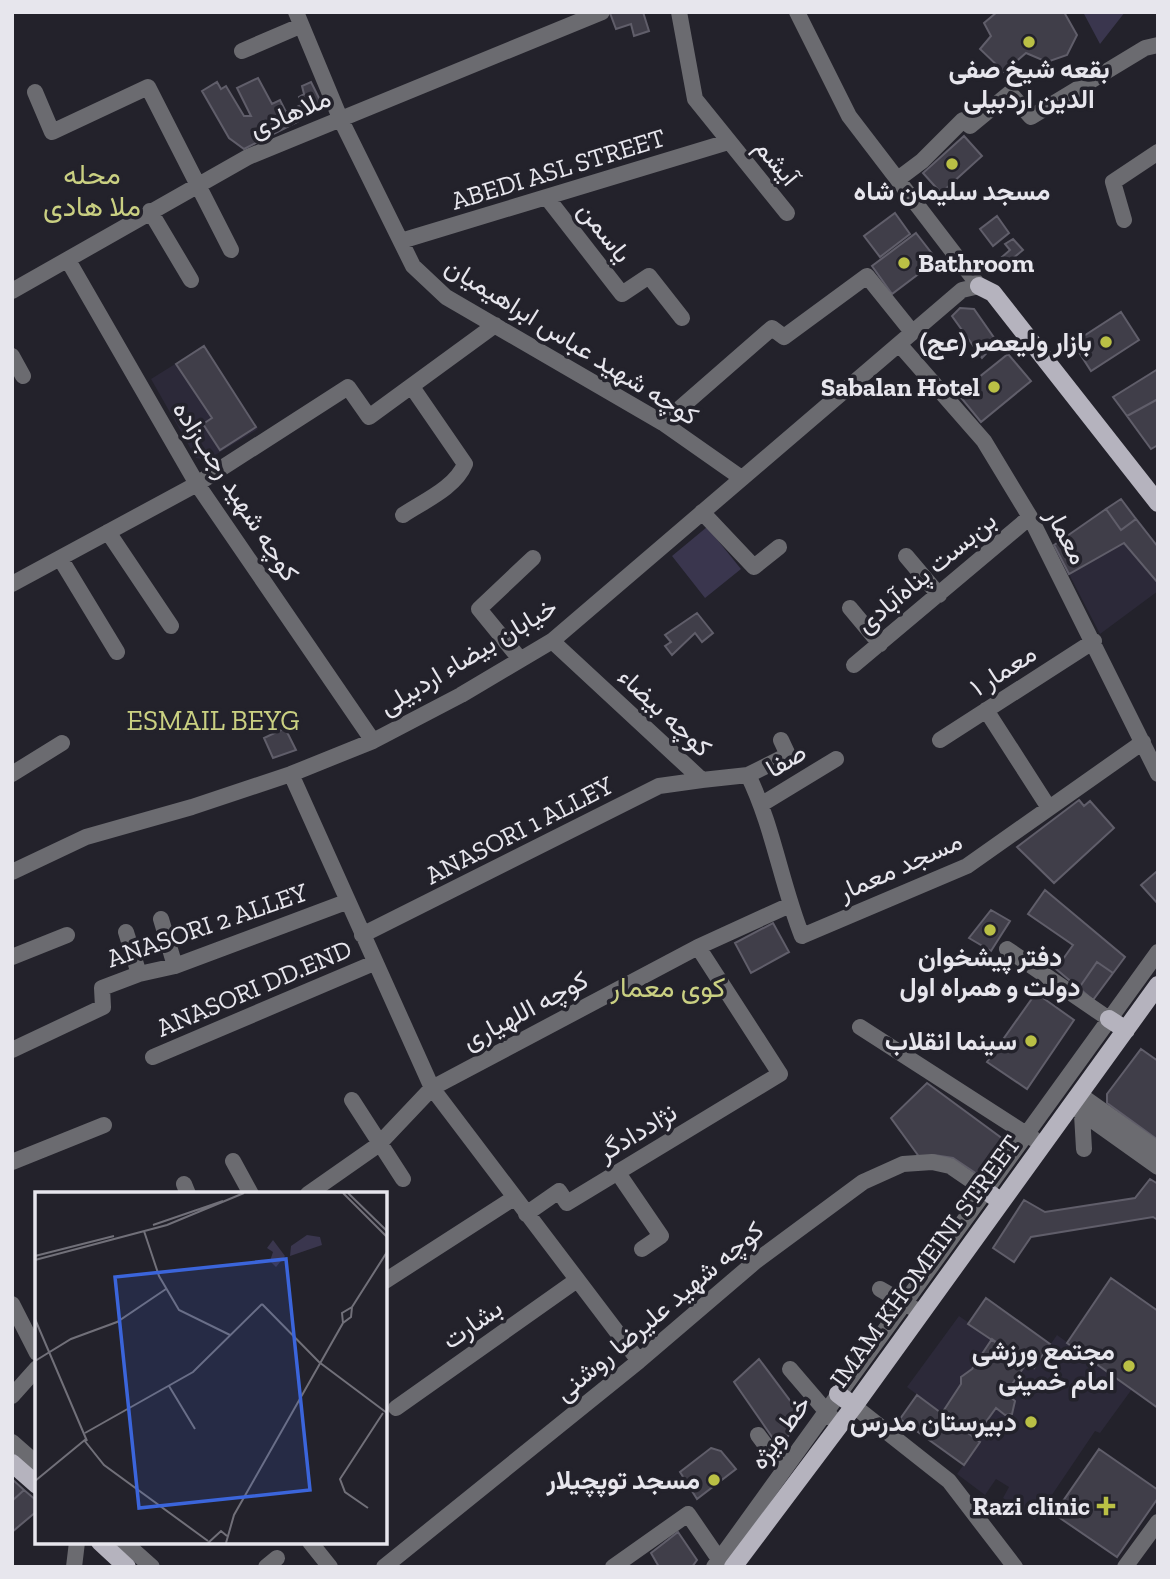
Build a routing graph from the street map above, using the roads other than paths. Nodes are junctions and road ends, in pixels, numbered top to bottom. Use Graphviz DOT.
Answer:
graph roads {
  1 [pos="602,12"];
  2 [pos="679,12"];
  3 [pos="797,12"];
  4 [pos="576,16"];
  5 [pos="298,19"];
  6 [pos="1158,46"];
  7 [pos="242,51"];
  8 [pos="35,92"];
  9 [pos="340,118"];
  10 [pos="729,142"];
  11 [pos="1158,152"];
  12 [pos="898,179"];
  13 [pos="199,186"];
  14 [pos="548,200"];
  15 [pos="150,211"];
  16 [pos="788,213"];
  17 [pos="1124,220"];
  18 [pos="401,242"];
  19 [pos="231,250"];
  20 [pos="69,262"];
  21 [pos="191,280"];
  22 [pos="979,286"];
  23 [pos="12,291"];
  24 [pos="682,317"];
  25 [pos="495,325"];
  26 [pos="912,332"];
  27 [pos="899,344"];
  28 [pos="12,356"];
  29 [pos="23,376"];
  30 [pos="412,387"];
  31 [pos="663,423"];
  32 [pos="740,477"];
  33 [pos="197,484"];
  34 [pos="1158,503"];
  35 [pos="702,512"];
  36 [pos="403,515"];
  37 [pos="1030,517"];
  38 [pos="108,532"];
  39 [pos="779,548"];
  40 [pos="906,556"];
  41 [pos="60,558"];
  42 [pos="533,558"];
  43 [pos="12,584"];
  44 [pos="939,595"];
  45 [pos="850,608"];
  46 [pos="172,626"];
  47 [pos="552,641"];
  48 [pos="1094,641"];
  49 [pos="880,644"];
  50 [pos="117,652"];
  51 [pos="520,660"];
  52 [pos="854,665"];
  53 [pos="986,710"];
  54 [pos="781,740"];
  55 [pos="940,740"];
  56 [pos="373,741"];
  57 [pos="1143,742"];
  58 [pos="62,743"];
  59 [pos="836,758"];
  60 [pos="12,774"];
  61 [pos="291,774"];
  62 [pos="1158,774"];
  63 [pos="748,775"];
  64 [pos="702,780"];
  65 [pos="762,804"];
  66 [pos="1049,808"];
  67 [pos="12,872"];
  68 [pos="346,902"];
  69 [pos="790,905"];
  70 [pos="161,919"];
  71 [pos="126,932"];
  72 [pos="68,935"];
  73 [pos="362,935"];
  74 [pos="698,947"];
  75 [pos="1006,949"];
  76 [pos="1158,952"];
  77 [pos="12,957"];
  78 [pos="374,963"];
  79 [pos="175,966"];
  80 [pos="139,974"];
  81 [pos="1158,985"];
  82 [pos="1110,1019"];
  83 [pos="860,1027"];
  84 [pos="1126,1030"];
  85 [pos="12,1050"];
  86 [pos="153,1057"];
  87 [pos="432,1088"];
  88 [pos="352,1100"];
  89 [pos="1077,1105"];
  90 [pos="104,1125"];
  91 [pos="1026,1134"];
  92 [pos="1041,1144"];
  93 [pos="378,1145"];
  94 [pos="1084,1149"];
  95 [pos="1158,1150"];
  96 [pos="233,1161"];
  97 [pos="12,1162"];
  98 [pos="1158,1167"];
  99 [pos="618,1173"];
  100 [pos="403,1180"];
  101 [pos="250,1192"];
  102 [pos="311,1192"];
  103 [pos="993,1196"];
  104 [pos="514,1198"];
  105 [pos="527,1214"];
  106 [pos="642,1249"];
  107 [pos="387,1280"];
  108 [pos="577,1280"];
  109 [pos="880,1289"];
  110 [pos="904,1303"];
  111 [pos="12,1304"];
  112 [pos="921,1313"];
  113 [pos="35,1349"];
  114 [pos="639,1361"];
  115 [pos="790,1369"];
  116 [pos="35,1370"];
  117 [pos="838,1394"];
  118 [pos="12,1396"];
  119 [pos="854,1406"];
  120 [pos="396,1408"];
  121 [pos="825,1412"];
  122 [pos="841,1424"];
  123 [pos="758,1435"];
  124 [pos="12,1442"];
  125 [pos="35,1462"];
  126 [pos="12,1463"];
  127 [pos="790,1476"];
  128 [pos="949,1481"];
  129 [pos="35,1483"];
  130 [pos="983,1506"];
  131 [pos="1158,1522"];
  132 [pos="77,1544"];
  133 [pos="106,1544"];
  134 [pos="312,1544"];
  135 [pos="125,1551"];
  136 [pos="723,1565"];
  137 [pos="74,1567"];
  138 [pos="152,1567"];
  139 [pos="330,1567"];
  140 [pos="384,1567"];
  141 [pos="613,1567"];
  142 [pos="1015,1567"];
  143 [pos="1125,1567"];
  1 -- 4 [label="street, ملاهادی"];
  2 -- 10 [label="street, آیشم"];
  3 -- 12 [label="street"];
  4 -- 9 [label="street, ملاهادی"];
  5 -- 7 [label="street"];
  5 -- 9 [label="street, کوچه شهید عباس ابراهیمیان"];
  6 -- 12 [label="street"];
  8 -- 13 [label="street"];
  9 -- 13 [label="street, ملاهادی"];
  9 -- 18 [label="street, کوچه شهید عباس ابراهیمیان"];
  10 -- 14 [label="street, ABEDI ASL STREET"];
  10 -- 16 [label="street, آیشم"];
  11 -- 17 [label="street"];
  12 -- 22 [label="street"];
  13 -- 15 [label="street, ملاهادی"];
  13 -- 19 [label="street"];
  14 -- 18 [label="street, ABEDI ASL STREET"];
  14 -- 24 [label="street, یاسمن"];
  15 -- 20 [label="street, ملاهادی"];
  15 -- 21 [label="street"];
  18 -- 25 [label="street, کوچه شهید عباس ابراهیمیان"];
  20 -- 23 [label="street, ملاهادی"];
  20 -- 33 [label="street, کوچه شهید رجب‌زاده"];
  22 -- 26 [label="street, خیابان بیضاء اردبیلی"];
  22 -- 34 [label="main road"];
  25 -- 30 [label="street"];
  25 -- 31 [label="street, کوچه شهید عباس ابراهیمیان"];
  26 -- 27 [label="street, خیابان بیضاء اردبیلی"];
  26 -- 31 [label="street"];
  27 -- 32 [label="street, خیابان بیضاء اردبیلی"];
  27 -- 37 [label="street, معمار"];
  28 -- 29 [label="street"];
  30 -- 33 [label="street"];
  30 -- 36 [label="street"];
  31 -- 32 [label="street, کوچه شهید عباس ابراهیمیان"];
  32 -- 35 [label="street, خیابان بیضاء اردبیلی"];
  33 -- 38 [label="street"];
  33 -- 56 [label="street, کوچه شهید رجب‌زاده"];
  35 -- 39 [label="street"];
  35 -- 47 [label="street, خیابان بیضاء اردبیلی"];
  37 -- 44 [label="street, بن‌بست پناه‌آبادی"];
  37 -- 48 [label="street, معمار"];
  38 -- 41 [label="street"];
  38 -- 46 [label="street"];
  40 -- 44 [label="street"];
  41 -- 43 [label="street"];
  41 -- 50 [label="street"];
  42 -- 51 [label="street"];
  44 -- 49 [label="street, بن‌بست پناه‌آبادی"];
  45 -- 49 [label="street"];
  47 -- 51 [label="street, خیابان بیضاء اردبیلی"];
  47 -- 64 [label="street, کوچه بیضاء"];
  48 -- 53 [label="street, معمار ۱"];
  48 -- 57 [label="street, معمار"];
  49 -- 52 [label="street, بن‌بست پناه‌آبادی"];
  51 -- 56 [label="street, خیابان بیضاء اردبیلی"];
  53 -- 55 [label="street, معمار ۱"];
  53 -- 66 [label="street"];
  54 -- 63 [label="street"];
  56 -- 61 [label="street, خیابان بیضاء اردبیلی"];
  57 -- 62 [label="street, معمار"];
  57 -- 66 [label="street, مسجد معمار"];
  58 -- 60 [label="street"];
  59 -- 65 [label="street, صفا"];
  61 -- 67 [label="street, خیابان بیضاء اردبیلی"];
  61 -- 68 [label="street"];
  63 -- 64 [label="street, کوچه بیضاء"];
  63 -- 65 [label="street"];
  64 -- 73 [label="street, ANASORI 1 ALLEY"];
  65 -- 69 [label="street"];
  66 -- 69 [label="street, مسجد معمار"];
  68 -- 73 [label="street"];
  68 -- 79 [label="street, ANASORI 2 ALLEY"];
  69 -- 74 [label="street, کوچه اللهیاری"];
  70 -- 79 [label="street"];
  71 -- 80 [label="street"];
  72 -- 77 [label="street"];
  73 -- 78 [label="street"];
  74 -- 87 [label="street, کوچه اللهیاری"];
  74 -- 99 [label="street, نژاددادگر"];
  75 -- 82 [label="street"];
  76 -- 82 [label="street, خط ویژه"];
  78 -- 86 [label="street, ANASORI DD.END"];
  78 -- 87 [label="street"];
  79 -- 80 [label="street, ANASORI 2 ALLEY"];
  80 -- 85 [label="street, ANASORI 2 ALLEY"];
  81 -- 84 [label="main road, IMAM KHOMEINI STREET"];
  82 -- 84 [label="main road"];
  82 -- 91 [label="street, خط ویژه"];
  83 -- 91 [label="street"];
  84 -- 89 [label="main road, IMAM KHOMEINI STREET"];
  87 -- 93 [label="street, کوچه اللهیاری"];
  87 -- 104 [label="street"];
  88 -- 93 [label="street"];
  89 -- 92 [label="main road, IMAM KHOMEINI STREET"];
  89 -- 94 [label="street"];
  89 -- 95 [label="street"];
  89 -- 98 [label="street"];
  90 -- 97 [label="street"];
  91 -- 92 [label="street"];
  91 -- 103 [label="street, خط ویژه"];
  92 -- 103 [label="main road, IMAM KHOMEINI STREET"];
  93 -- 100 [label="street"];
  93 -- 102 [label="street, کوچه اللهیاری"];
  96 -- 101 [label="street"];
  99 -- 105 [label="street, نژاددادگر"];
  99 -- 106 [label="street"];
  103 -- 110 [label="street, خط ویژه"];
  103 -- 112 [label="main road, IMAM KHOMEINI STREET"];
  103 -- 114 [label="street, کوچه شهید علیرضا روشنی"];
  104 -- 105 [label="street"];
  104 -- 107 [label="street"];
  105 -- 108 [label="street"];
  108 -- 114 [label="street"];
  108 -- 120 [label="street, بشارت"];
  109 -- 110 [label="street"];
  110 -- 112 [label="street"];
  110 -- 117 [label="street, خط ویژه"];
  111 -- 113 [label="street"];
  112 -- 119 [label="main road, IMAM KHOMEINI STREET"];
  114 -- 140 [label="street, کوچه شهید علیرضا روشنی"];
  115 -- 121 [label="street"];
  116 -- 118 [label="street"];
  117 -- 119 [label="main road"];
  117 -- 121 [label="street, خط ویژه"];
  119 -- 122 [label="main road, IMAM KHOMEINI STREET"];
  119 -- 128 [label="street"];
  121 -- 122 [label="street"];
  121 -- 127 [label="street, خط ویژه"];
  122 -- 127 [label="main road, IMAM KHOMEINI STREET"];
  123 -- 127 [label="street"];
  124 -- 125 [label="street"];
  126 -- 129 [label="main road"];
  127 -- 136 [label="main road, IMAM KHOMEINI STREET"];
  128 -- 130 [label="street"];
  128 -- 142 [label="street"];
  131 -- 143 [label="street"];
  132 -- 137 [label="street"];
  133 -- 135 [label="main road"];
  134 -- 139 [label="street"];
  135 -- 138 [label="street"];
  136 -- 141 [label="street"];
}
